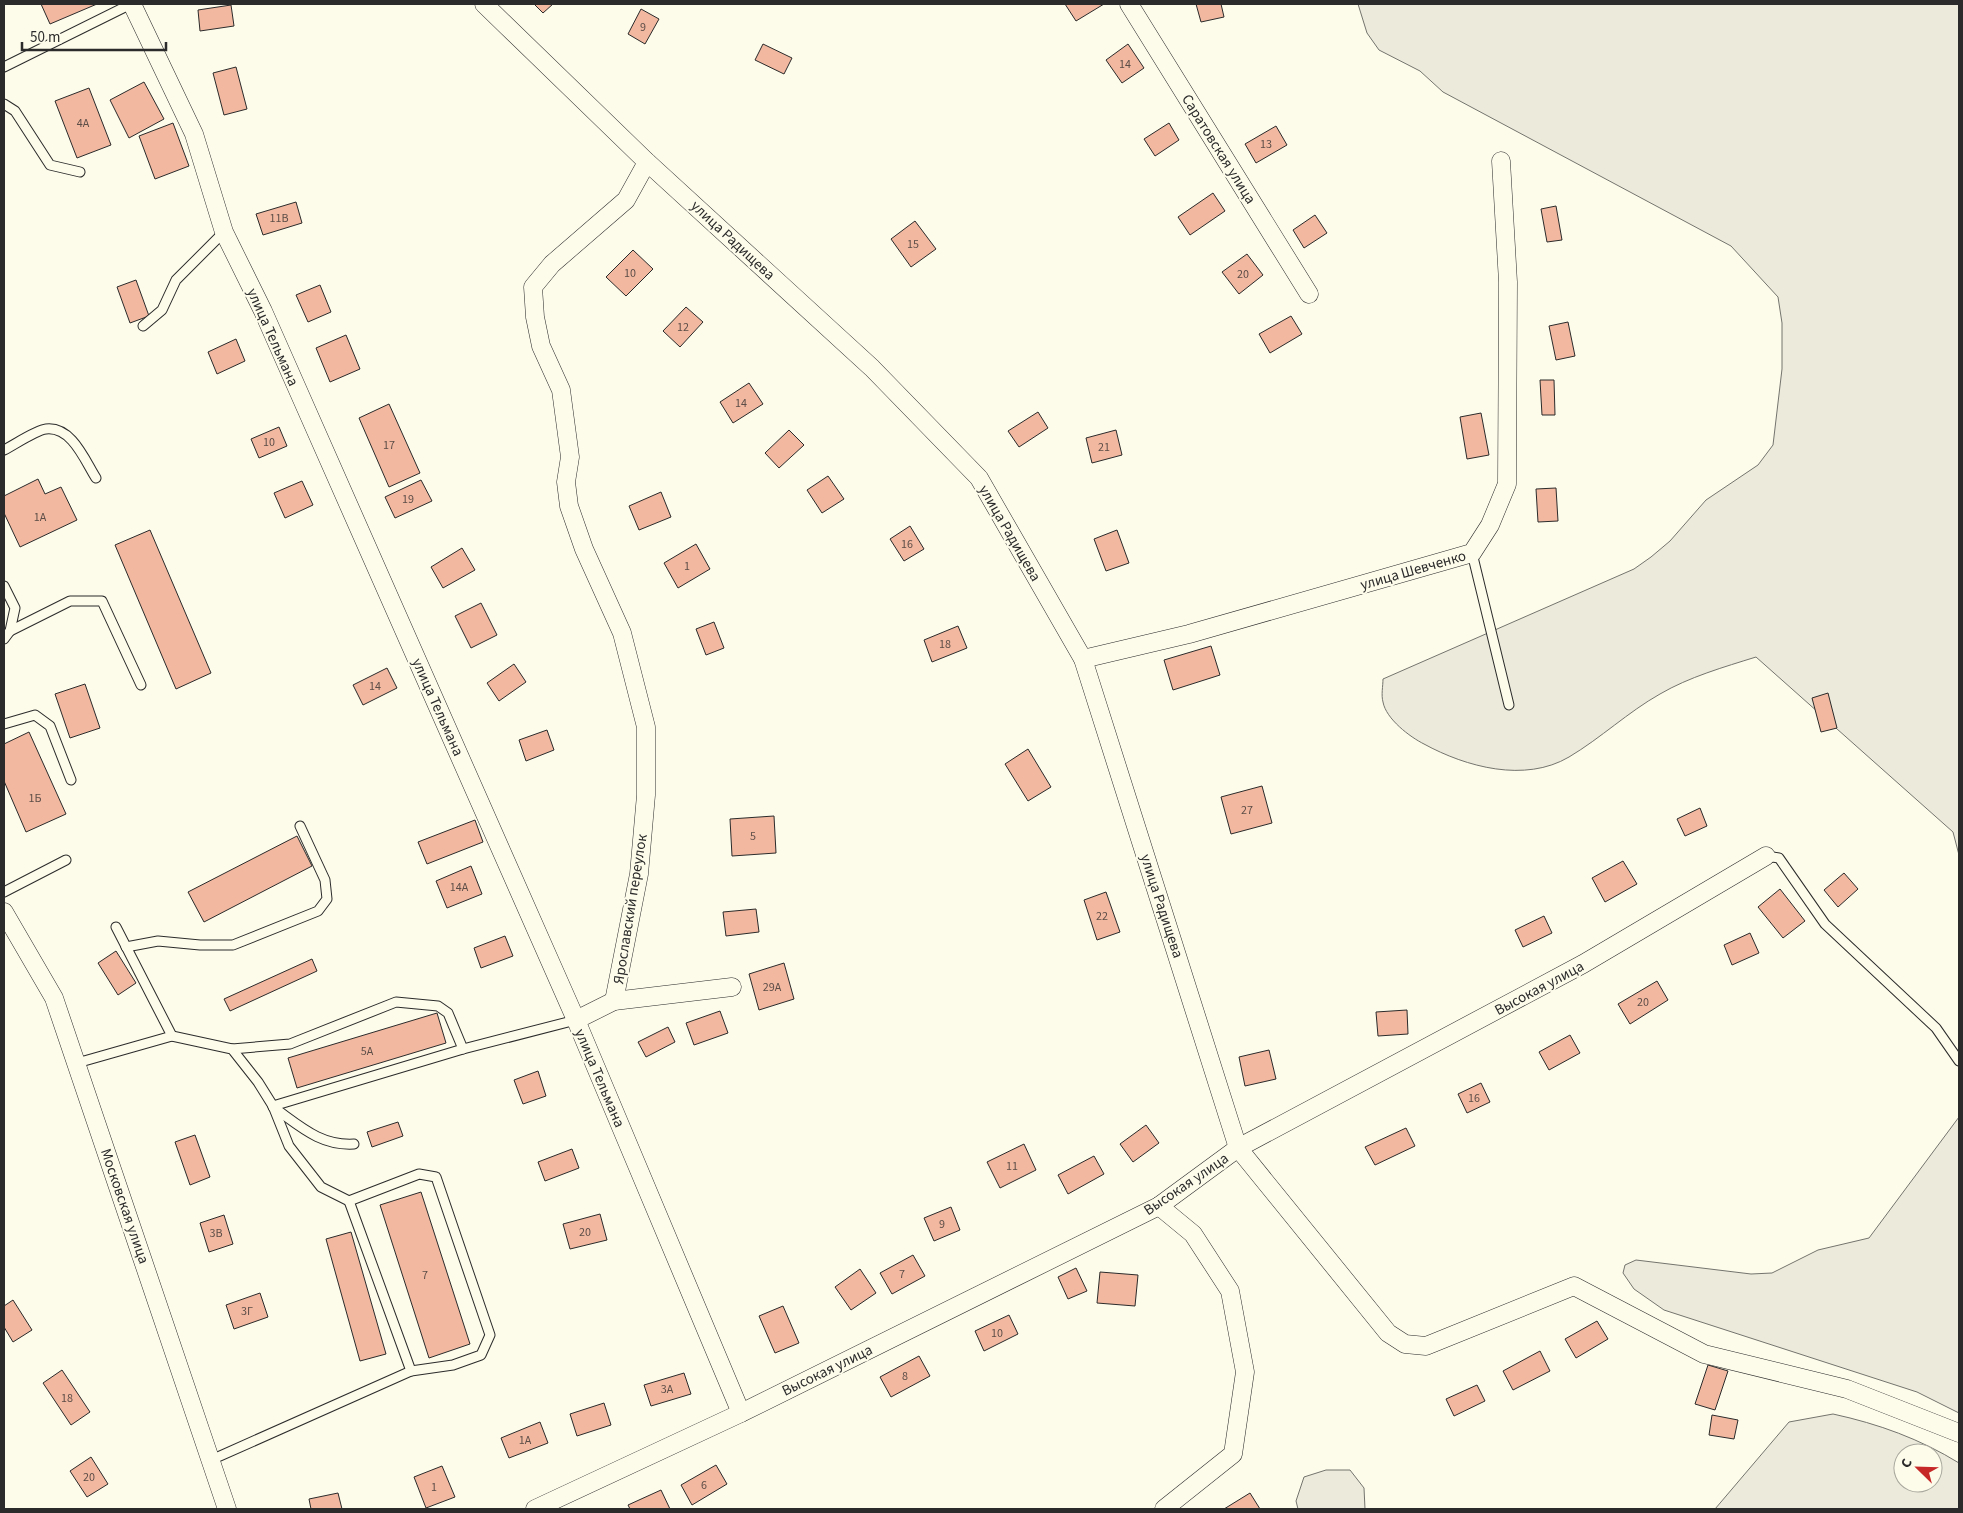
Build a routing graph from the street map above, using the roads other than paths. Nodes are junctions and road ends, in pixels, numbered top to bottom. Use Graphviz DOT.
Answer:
graph roads {
  1 [pos="132,4"];
  2 [pos="484,4"];
  3 [pos="1129,4"];
  4 [pos="4,67"];
  5 [pos="4,104"];
  6 [pos="1500,161"];
  7 [pos="647,162"];
  8 [pos="80,172"];
  9 [pos="224,232"];
  10 [pos="1309,294"];
  11 [pos="144,326"];
  12 [pos="4,450"];
  13 [pos="96,478"];
  14 [pos="1472,553"];
  15 [pos="4,586"];
  16 [pos="10,630"];
  17 [pos="4,639"];
  18 [pos="1083,659"];
  19 [pos="142,685"];
  20 [pos="1509,705"];
  21 [pos="4,724"];
  22 [pos="71,780"];
  23 [pos="300,826"];
  24 [pos="1766,856"];
  25 [pos="66,860"];
  26 [pos="4,892"];
  27 [pos="4,912"];
  28 [pos="116,927"];
  29 [pos="126,946"];
  30 [pos="732,987"];
  31 [pos="614,1001"];
  32 [pos="576,1020"];
  33 [pos="172,1036"];
  34 [pos="232,1049"];
  35 [pos="463,1049"];
  36 [pos="1959,1062"];
  37 [pos="77,1063"];
  38 [pos="273,1106"];
  39 [pos="354,1144"];
  40 [pos="1238,1148"];
  41 [pos="349,1201"];
  42 [pos="1160,1206"];
  43 [pos="411,1371"];
  44 [pos="741,1413"];
  45 [pos="1959,1433"];
  46 [pos="211,1460"];
  47 [pos="227,1509"];
  48 [pos="536,1509"];
  49 [pos="1164,1509"];
  1 -- 4 [label="lane"];
  1 -- 9 [label="street, улица Тельмана"];
  2 -- 7 [label="street, улица Радищева"];
  3 -- 10 [label="street, Саратовская улица"];
  5 -- 8 [label="lane"];
  6 -- 14 [label="street, улица Шевченко"];
  7 -- 18 [label="street, улица Радищева"];
  7 -- 31 [label="street, Ярославский переулок"];
  9 -- 11 [label="lane"];
  9 -- 32 [label="street, улица Тельмана"];
  12 -- 13 [label="lane"];
  14 -- 18 [label="street, улица Шевченко"];
  14 -- 20 [label="lane"];
  15 -- 16 [label="lane"];
  16 -- 17 [label="lane"];
  16 -- 19 [label="lane"];
  18 -- 40 [label="street, улица Радищева"];
  21 -- 22 [label="lane"];
  23 -- 29 [label="lane"];
  24 -- 36 [label="lane"];
  24 -- 40 [label="street, Высокая улица"];
  25 -- 26 [label="lane"];
  27 -- 37 [label="street, Московская улица"];
  28 -- 29 [label="lane"];
  29 -- 33 [label="lane"];
  30 -- 31 [label="street"];
  31 -- 32 [label="street"];
  32 -- 35 [label="lane"];
  32 -- 44 [label="street, улица Тельмана"];
  33 -- 34 [label="lane"];
  33 -- 37 [label="lane"];
  34 -- 35 [label="lane"];
  34 -- 38 [label="lane"];
  35 -- 38 [label="lane"];
  37 -- 46 [label="street, Московская улица"];
  38 -- 39 [label="lane"];
  38 -- 41 [label="lane"];
  40 -- 42 [label="street, Высокая улица"];
  40 -- 45 [label="street"];
  41 -- 43 [label="lane"];
  41 -- 43 [label="lane"];
  42 -- 44 [label="street, Высокая улица"];
  42 -- 49 [label="street"];
  43 -- 46 [label="lane"];
  44 -- 48 [label="street, Высокая улица"];
  46 -- 47 [label="street, Московская улица"];
}
